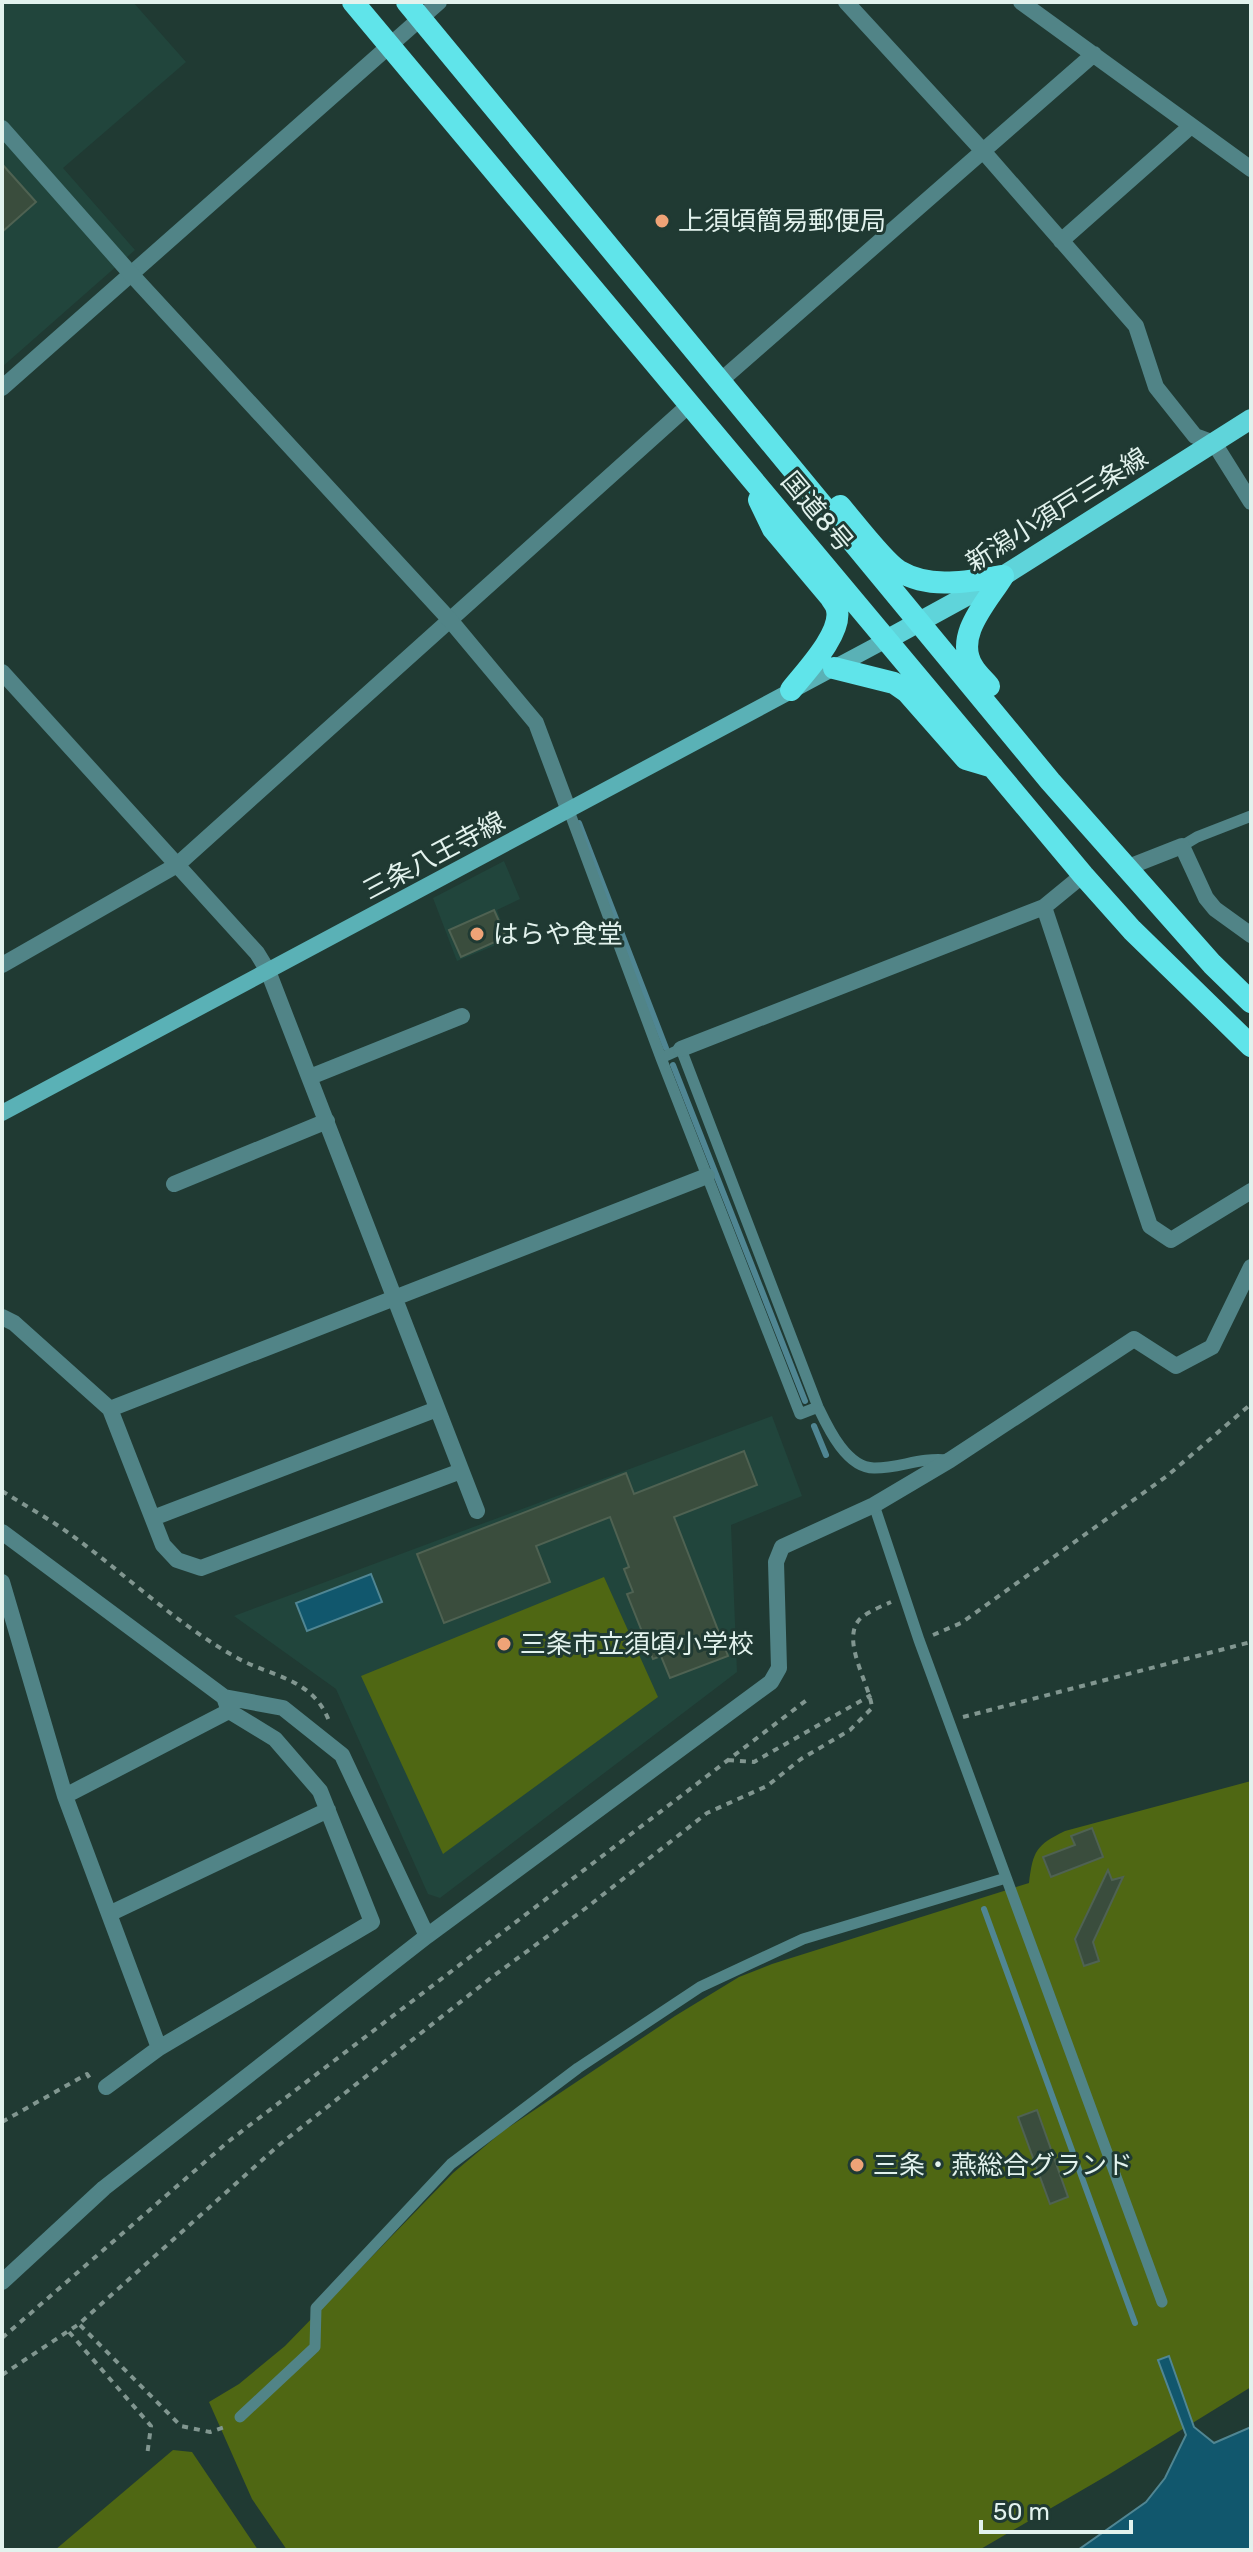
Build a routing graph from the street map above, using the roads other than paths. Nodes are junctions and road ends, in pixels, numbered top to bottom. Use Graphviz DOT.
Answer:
graph roads {
  1 [pos="353,2"];
  2 [pos="439,2"];
  3 [pos="846,2"];
  4 [pos="1021,2"];
  5 [pos="414,10"];
  6 [pos="390,46"];
  7 [pos="1094,54"];
  8 [pos="1191,126"];
  9 [pos="2,128"];
  10 [pos="983,151"];
  11 [pos="1251,169"];
  12 [pos="1061,241"];
  13 [pos="131,274"];
  14 [pos="719,382"];
  15 [pos="2,388"];
  16 [pos="688,406"];
  17 [pos="1251,419"];
  18 [pos="1214,443"];
  19 [pos="746,471"];
  20 [pos="801,482"];
  21 [pos="1251,502"];
  22 [pos="1003,576"];
  23 [pos="450,620"];
  24 [pos="917,623"];
  25 [pos="888,639"];
  26 [pos="834,668"];
  27 [pos="2,672"];
  28 [pos="791,690"];
  29 [pos="993,767"];
  30 [pos="1050,781"];
  31 [pos="569,811"];
  32 [pos="1251,816"];
  33 [pos="1182,846"];
  34 [pos="177,865"];
  35 [pos="1126,868"];
  36 [pos="1083,875"];
  37 [pos="1044,907"];
  38 [pos="1251,935"];
  39 [pos="2,965"];
  40 [pos="268,971"];
  41 [pos="1251,1002"];
  42 [pos="462,1016"];
  43 [pos="1251,1046"];
  44 [pos="681,1049"];
  45 [pos="661,1058"];
  46 [pos="310,1077"];
  47 [pos="2,1113"];
  48 [pos="327,1121"];
  49 [pos="707,1176"];
  50 [pos="174,1184"];
  51 [pos="1251,1191"];
  52 [pos="1251,1267"];
  53 [pos="395,1300"];
  54 [pos="2,1317"];
  55 [pos="818,1407"];
  56 [pos="110,1409"];
  57 [pos="437,1409"];
  58 [pos="950,1460"];
  59 [pos="461,1471"];
  60 [pos="874,1505"];
  61 [pos="477,1511"];
  62 [pos="153,1518"];
  63 [pos="2,1532"];
  64 [pos="2,1582"];
  65 [pos="227,1704"];
  66 [pos="65,1796"];
  67 [pos="328,1810"];
  68 [pos="1006,1878"];
  69 [pos="109,1914"];
  70 [pos="427,1936"];
  71 [pos="159,2048"];
  72 [pos="106,2087"];
  73 [pos="2,2282"];
  74 [pos="1162,2302"];
  75 [pos="240,2417"];
  1 -- 6 [label="highway, 国道8号"];
  2 -- 5 [label="street"];
  3 -- 10 [label="street"];
  4 -- 7 [label="street"];
  5 -- 6 [label="street"];
  5 -- 14 [label="highway, 国道8号"];
  6 -- 13 [label="street"];
  6 -- 16 [label="highway, 国道8号"];
  7 -- 8 [label="street"];
  7 -- 10 [label="street"];
  8 -- 11 [label="street"];
  8 -- 12 [label="street"];
  9 -- 13 [label="street"];
  10 -- 12 [label="street"];
  10 -- 14 [label="street"];
  12 -- 18 [label="street"];
  13 -- 15 [label="street"];
  13 -- 23 [label="street"];
  14 -- 20 [label="highway, 国道8号"];
  16 -- 19 [label="highway, 国道8号"];
  16 -- 23 [label="street"];
  17 -- 18 [label="main road, 新潟小須戸三条線"];
  18 -- 21 [label="street"];
  18 -- 22 [label="main road, 新潟小須戸三条線"];
  19 -- 25 [label="highway, 国道8号"];
  19 -- 28 [label="highway"];
  20 -- 22 [label="highway"];
  20 -- 24 [label="highway, 国道8号"];
  22 -- 24 [label="main road, 新潟小須戸三条線"];
  22 -- 30 [label="highway"];
  23 -- 31 [label="street"];
  23 -- 34 [label="street"];
  24 -- 25 [label="main road, 新潟小須戸三条線"];
  24 -- 30 [label="highway, 国道8号"];
  25 -- 26 [label="main road, 三条八王寺線"];
  25 -- 29 [label="highway, 国道8号"];
  26 -- 28 [label="main road, 三条八王寺線"];
  26 -- 29 [label="highway"];
  27 -- 34 [label="street"];
  28 -- 31 [label="main road, 三条八王寺線"];
  29 -- 36 [label="highway, 国道8号"];
  30 -- 35 [label="highway, 国道8号"];
  31 -- 40 [label="main road, 三条八王寺線"];
  31 -- 45 [label="lane"];
  32 -- 33 [label="lane"];
  33 -- 35 [label="street"];
  33 -- 38 [label="street"];
  34 -- 39 [label="street"];
  34 -- 40 [label="street"];
  35 -- 41 [label="highway, 国道8号"];
  36 -- 37 [label="street"];
  36 -- 43 [label="highway, 国道8号"];
  37 -- 44 [label="street"];
  37 -- 51 [label="street"];
  40 -- 46 [label="street"];
  40 -- 47 [label="main road, 三条八王寺線"];
  42 -- 46 [label="street"];
  44 -- 45 [label="lane"];
  44 -- 55 [label="lane"];
  45 -- 49 [label="lane"];
  46 -- 48 [label="street"];
  48 -- 50 [label="street"];
  48 -- 53 [label="street"];
  49 -- 53 [label="street"];
  49 -- 55 [label="lane"];
  52 -- 58 [label="street"];
  53 -- 56 [label="street"];
  53 -- 57 [label="street"];
  54 -- 56 [label="street"];
  55 -- 58 [label="lane"];
  56 -- 62 [label="street"];
  57 -- 59 [label="street"];
  57 -- 62 [label="street"];
  58 -- 60 [label="street"];
  59 -- 61 [label="street"];
  59 -- 62 [label="street"];
  60 -- 68 [label="lane"];
  60 -- 70 [label="street"];
  63 -- 65 [label="street"];
  64 -- 66 [label="street"];
  65 -- 66 [label="street"];
  65 -- 67 [label="street"];
  65 -- 70 [label="street"];
  66 -- 69 [label="street"];
  67 -- 69 [label="street"];
  67 -- 71 [label="street"];
  68 -- 74 [label="lane"];
  68 -- 75 [label="lane"];
  69 -- 71 [label="street"];
  70 -- 73 [label="street"];
  71 -- 72 [label="street"];
}
